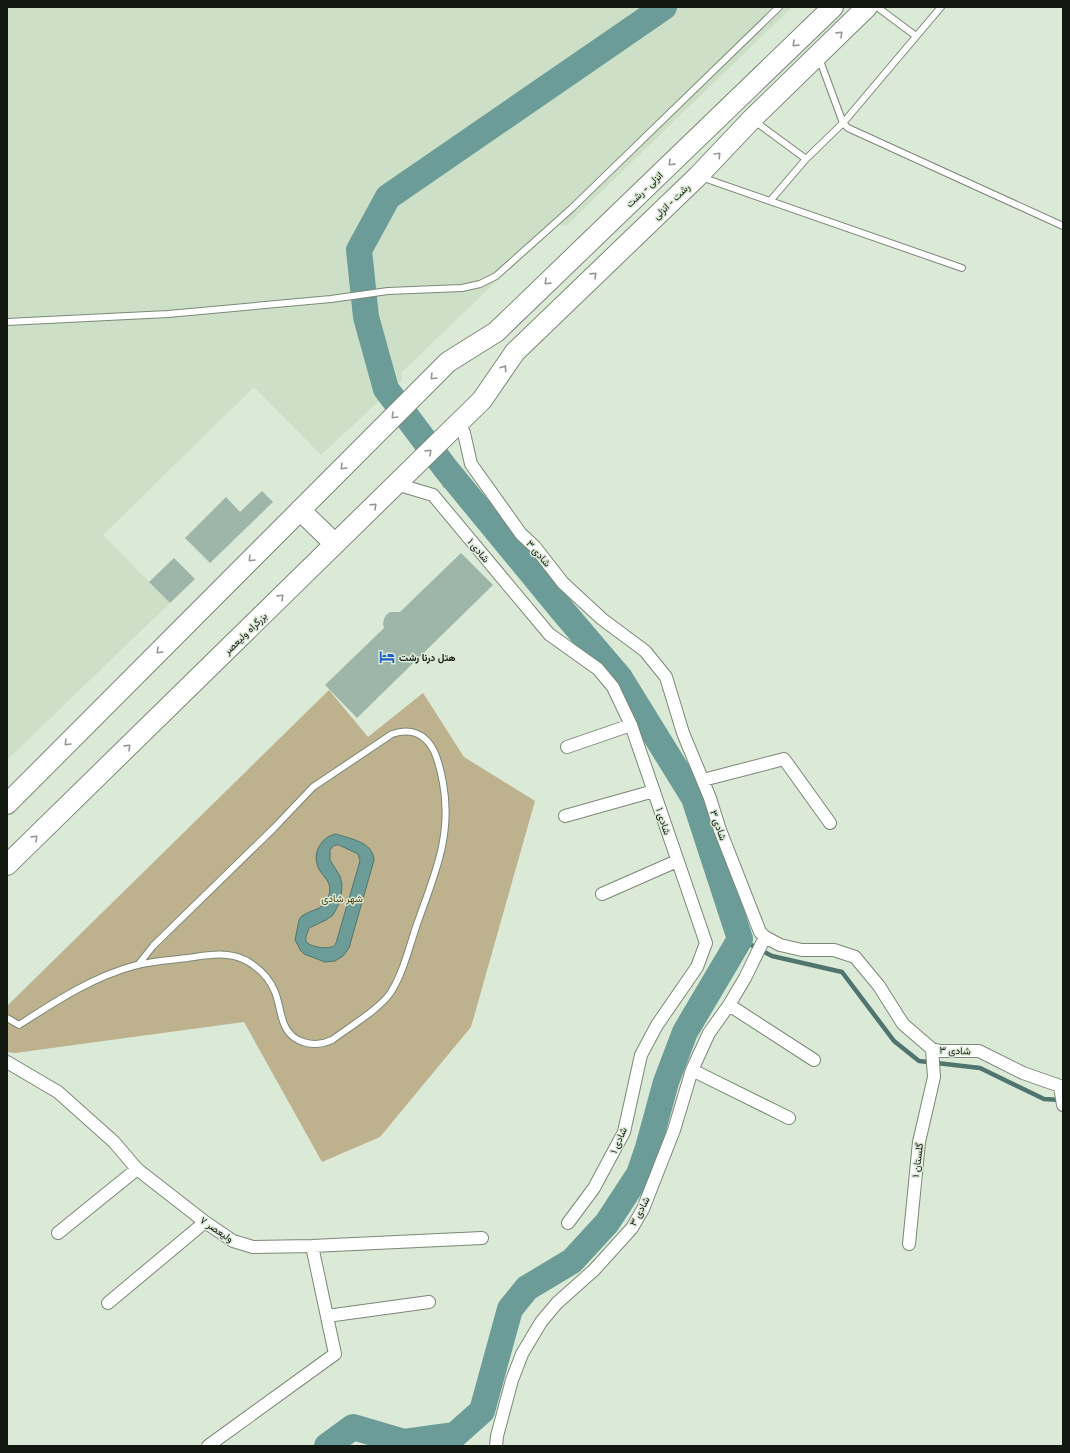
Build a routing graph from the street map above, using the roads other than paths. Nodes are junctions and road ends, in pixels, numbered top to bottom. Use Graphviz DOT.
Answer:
graph roads {
  1 [pos="779,7"];
  2 [pos="833,7"];
  3 [pos="867,7"];
  4 [pos="877,7"];
  5 [pos="941,7"];
  6 [pos="916,36"];
  7 [pos="818,55"];
  8 [pos="752,119"];
  9 [pos="843,123"];
  10 [pos="806,159"];
  11 [pos="698,176"];
  12 [pos="770,201"];
  13 [pos="1063,226"];
  14 [pos="962,268"];
  15 [pos="7,322"];
  16 [pos="482,400"];
  17 [pos="457,425"];
  18 [pos="400,481"];
  19 [pos="300,510"];
  20 [pos="335,544"];
  21 [pos="631,725"];
  22 [pos="567,747"];
  23 [pos="703,780"];
  24 [pos="654,791"];
  25 [pos="7,804"];
  26 [pos="565,816"];
  27 [pos="830,823"];
  28 [pos="677,861"];
  29 [pos="7,865"];
  30 [pos="602,894"];
  31 [pos="764,937"];
  32 [pos="138,964"];
  33 [pos="729,1005"];
  34 [pos="7,1018"];
  35 [pos="932,1049"];
  36 [pos="814,1060"];
  37 [pos="7,1062"];
  38 [pos="692,1070"];
  39 [pos="1062,1093"];
  40 [pos="789,1118"];
  41 [pos="137,1169"];
  42 [pos="205,1222"];
  43 [pos="568,1223"];
  44 [pos="58,1233"];
  45 [pos="482,1238"];
  46 [pos="909,1244"];
  47 [pos="312,1246"];
  48 [pos="429,1302"];
  49 [pos="108,1303"];
  50 [pos="327,1316"];
  51 [pos="208,1446"];
  52 [pos="496,1446"];
  1 -- 15 [label="lane"];
  2 -- 19 [label="highway, انزلی - رشت, one-way"];
  7 -- 3 [label="highway, رشت - انزلی, one-way"];
  4 -- 6 [label="lane"];
  5 -- 6 [label="lane"];
  6 -- 9 [label="lane"];
  7 -- 8 [label="highway, رشت - انزلی"];
  7 -- 9 [label="lane"];
  8 -- 10 [label="lane"];
  11 -- 8 [label="highway, رشت - انزلی, one-way"];
  9 -- 10 [label="lane"];
  9 -- 13 [label="lane"];
  10 -- 12 [label="lane"];
  11 -- 12 [label="lane"];
  16 -- 11 [label="highway, رشت - انزلی, one-way"];
  12 -- 14 [label="lane"];
  16 -- 17 [label="highway, بزرگراه ولیعصر"];
  18 -- 17 [label="highway, بزرگراه ولیعصر, one-way"];
  17 -- 23 [label="street, شادی ۳"];
  20 -- 18 [label="highway, بزرگراه ولیعصر, one-way"];
  18 -- 21 [label="street, شادی ۱"];
  19 -- 20 [label="highway"];
  19 -- 25 [label="highway, one-way"];
  29 -- 20 [label="highway, بزرگراه ولیعصر, one-way"];
  21 -- 22 [label="street"];
  21 -- 24 [label="street, شادی ۱"];
  23 -- 27 [label="street"];
  23 -- 31 [label="street, شادی ۳"];
  24 -- 26 [label="street"];
  24 -- 28 [label="street, شادی ۱"];
  28 -- 30 [label="street"];
  28 -- 43 [label="street, شادی ۱"];
  31 -- 33 [label="street, شادی ۳"];
  31 -- 35 [label="street, شادی ۳"];
  32 -- 32 [label="lane"];
  32 -- 34 [label="lane"];
  33 -- 36 [label="street"];
  33 -- 38 [label="street, شادی ۳"];
  35 -- 39 [label="street, شادی ۳"];
  35 -- 46 [label="street, گلستان ۱"];
  37 -- 41 [label="street, ولیعصر ۷"];
  38 -- 40 [label="street"];
  38 -- 52 [label="street, شادی ۳"];
  41 -- 42 [label="street, ولیعصر ۷"];
  41 -- 44 [label="street"];
  42 -- 47 [label="street, ولیعصر ۷"];
  42 -- 49 [label="street"];
  45 -- 47 [label="street, ولیعصر ۷"];
  47 -- 50 [label="street"];
  48 -- 50 [label="street"];
  50 -- 51 [label="street"];
}
